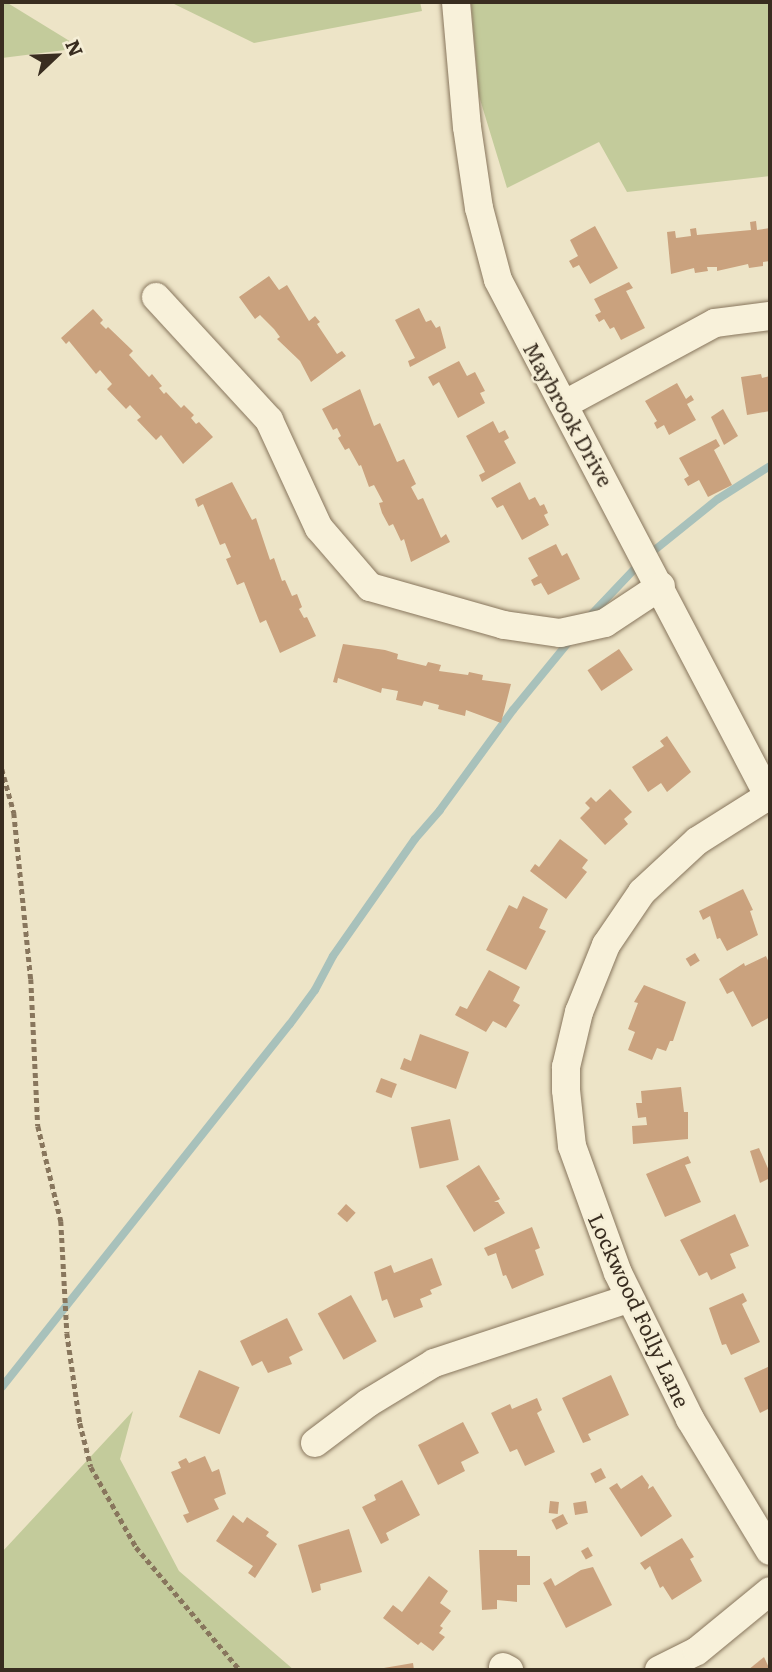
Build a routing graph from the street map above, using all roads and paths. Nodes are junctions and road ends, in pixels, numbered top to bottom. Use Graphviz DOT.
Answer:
graph roads {
  1 [pos="456,2"];
  2 [pos="156,297"];
  3 [pos="770,316"];
  4 [pos="565,404"];
  5 [pos="661,586"];
  6 [pos="2,769"];
  7 [pos="770,797"];
  8 [pos="630,1298"];
  9 [pos="315,1443"];
  10 [pos="770,1551"];
  11 [pos="770,1591"];
  12 [pos="240,1670"];
  13 [pos="659,1670"];
  1 -- 4 [label="street, Maybrook Drive"];
  2 -- 5 [label="street"];
  3 -- 4 [label="street"];
  4 -- 5 [label="street, Maybrook Drive"];
  5 -- 7 [label="street, Maybrook Drive"];
  6 -- 12 [label="path"];
  7 -- 8 [label="street, Lockwood Folly Lane"];
  8 -- 9 [label="street"];
  8 -- 10 [label="street, Lockwood Folly Lane"];
  11 -- 13 [label="street"];
}
